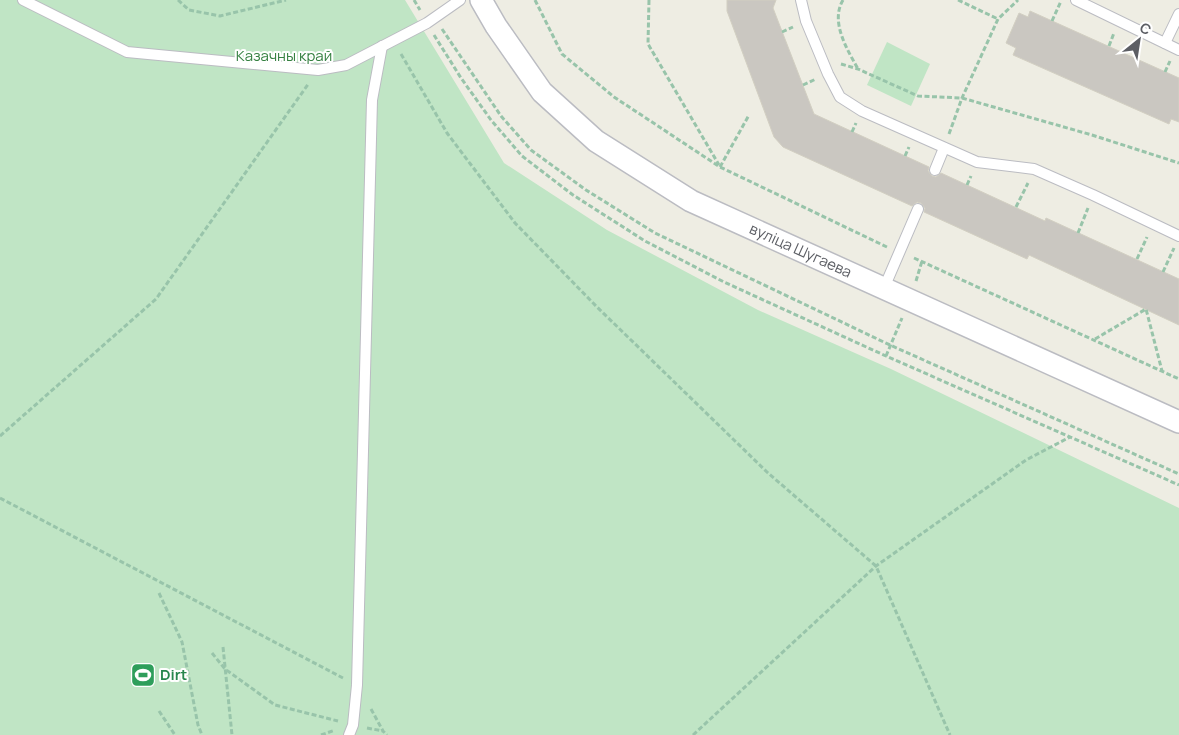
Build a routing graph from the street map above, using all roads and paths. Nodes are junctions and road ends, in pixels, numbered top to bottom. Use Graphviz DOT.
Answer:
graph roads {
  1 [pos="23,0"];
  2 [pos="178,0"];
  3 [pos="286,0"];
  4 [pos="414,0"];
  5 [pos="460,0"];
  6 [pos="481,0"];
  7 [pos="535,0"];
  8 [pos="649,0"];
  9 [pos="801,0"];
  10 [pos="843,0"];
  11 [pos="958,0"];
  12 [pos="1018,0"];
  13 [pos="1062,0"];
  14 [pos="1076,0"];
  15 [pos="1179,14"];
  16 [pos="998,19"];
  17 [pos="431,21"];
  18 [pos="1052,22"];
  19 [pos="394,40"];
  20 [pos="1165,43"];
  21 [pos="382,46"];
  22 [pos="1179,50"];
  23 [pos="821,59"];
  24 [pos="858,69"];
  25 [pos="318,70"];
  26 [pos="962,98"];
  27 [pos="749,115"];
  28 [pos="944,148"];
  29 [pos="1179,163"];
  30 [pos="720,167"];
  31 [pos="1034,169"];
  32 [pos="934,170"];
  33 [pos="1094,195"];
  34 [pos="1016,207"];
  35 [pos="918,209"];
  36 [pos="1153,224"];
  37 [pos="1078,233"];
  38 [pos="1179,236"];
  39 [pos="1175,247"];
  40 [pos="899,252"];
  41 [pos="1136,259"];
  42 [pos="1163,272"];
  43 [pos="884,288"];
  44 [pos="1095,340"];
  45 [pos="1162,371"];
  46 [pos="1179,379"];
  47 [pos="1179,422"];
  48 [pos="0,436"];
  49 [pos="1070,437"];
  50 [pos="1179,474"];
  51 [pos="1179,485"];
  52 [pos="0,498"];
  53 [pos="876,566"];
  54 [pos="159,593"];
  55 [pos="223,647"];
  56 [pos="212,653"];
  57 [pos="225,669"];
  58 [pos="357,685"];
  59 [pos="159,711"];
  60 [pos="353,724"];
  61 [pos="175,735"];
  62 [pos="202,735"];
  63 [pos="232,735"];
  64 [pos="349,735"];
  65 [pos="693,735"];
  66 [pos="950,735"];
  1 -- 25 [label="lane"];
  2 -- 3 [label="path"];
  4 -- 17 [label="path"];
  5 -- 17 [label="lane"];
  6 -- 43 [label="street, вуліца Шугаева"];
  7 -- 30 [label="path"];
  8 -- 30 [label="path"];
  9 -- 23 [label="lane"];
  10 -- 24 [label="path"];
  11 -- 16 [label="path"];
  12 -- 16 [label="path"];
  13 -- 18 [label="path"];
  14 -- 20 [label="lane"];
  15 -- 20 [label="lane"];
  16 -- 26 [label="path"];
  17 -- 19 [label="lane"];
  17 -- 49 [label="path"];
  17 -- 50 [label="path"];
  19 -- 21 [label="lane"];
  19 -- 53 [label="path"];
  20 -- 22 [label="lane"];
  21 -- 25 [label="lane"];
  21 -- 58 [label="lane"];
  23 -- 24 [label="path"];
  23 -- 28 [label="lane"];
  24 -- 26 [label="path"];
  25 -- 48 [label="path"];
  26 -- 28 [label="path"];
  26 -- 29 [label="path"];
  27 -- 30 [label="path"];
  28 -- 31 [label="lane"];
  28 -- 32 [label="lane"];
  30 -- 40 [label="path"];
  31 -- 33 [label="lane"];
  31 -- 34 [label="path"];
  33 -- 36 [label="lane"];
  33 -- 37 [label="path"];
  35 -- 40 [label="lane"];
  36 -- 38 [label="lane"];
  36 -- 41 [label="path"];
  39 -- 42 [label="path"];
  40 -- 43 [label="lane"];
  40 -- 44 [label="path"];
  43 -- 47 [label="street, вуліца Шугаева"];
  44 -- 45 [label="path"];
  44 -- 45 [label="path"];
  45 -- 46 [label="path"];
  49 -- 51 [label="path"];
  49 -- 53 [label="path"];
  52 -- 58 [label="path"];
  53 -- 65 [label="path"];
  53 -- 66 [label="path"];
  54 -- 62 [label="path"];
  55 -- 57 [label="path"];
  56 -- 57 [label="path"];
  57 -- 60 [label="path"];
  57 -- 63 [label="path"];
  58 -- 60 [label="lane"];
  59 -- 61 [label="path"];
  60 -- 64 [label="lane"];
}
